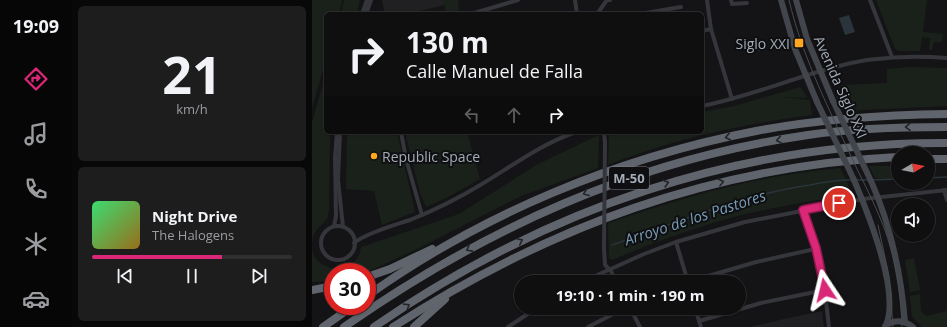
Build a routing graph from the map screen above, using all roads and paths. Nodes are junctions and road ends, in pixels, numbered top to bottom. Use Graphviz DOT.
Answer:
graph roads {
  1 [pos="367,0"];
  2 [pos="371,0"];
  3 [pos="518,0"];
  4 [pos="575,0"];
  5 [pos="610,0"];
  6 [pos="706,0"];
  7 [pos="731,0"];
  8 [pos="781,0"];
  9 [pos="796,0"];
  10 [pos="870,0"];
  11 [pos="747,3"];
  12 [pos="681,7"];
  13 [pos="363,12"];
  14 [pos="367,12"];
  15 [pos="478,12"];
  16 [pos="577,12"];
  17 [pos="598,12"];
  18 [pos="652,12"];
  19 [pos="711,29"];
  20 [pos="704,31"];
  21 [pos="892,57"];
  22 [pos="947,58"];
  23 [pos="820,72"];
  24 [pos="805,76"];
  25 [pos="732,99"];
  26 [pos="704,106"];
  27 [pos="947,114"];
  28 [pos="947,127"];
  29 [pos="337,134"];
  30 [pos="340,134"];
  31 [pos="401,134"];
  32 [pos="572,134"];
  33 [pos="604,134"];
  34 [pos="947,143"];
  35 [pos="935,155"];
  36 [pos="947,155"];
  37 [pos="891,157"];
  38 [pos="935,159"];
  39 [pos="947,159"];
  40 [pos="945,190"];
  41 [pos="878,198"];
  42 [pos="863,199"];
  43 [pos="947,200"];
  44 [pos="527,204"];
  45 [pos="803,210"];
  46 [pos="422,215"];
  47 [pos="334,226"];
  48 [pos="344,227"];
  49 [pos="351,233"];
  50 [pos="362,237"];
  51 [pos="676,242"];
  52 [pos="354,243"];
  53 [pos="816,248"];
  54 [pos="609,269"];
  55 [pos="376,273"];
  56 [pos="597,275"];
  57 [pos="612,275"];
  58 [pos="686,275"];
  59 [pos="712,275"];
  60 [pos="477,277"];
  61 [pos="324,288"];
  62 [pos="312,290"];
  63 [pos="376,290"];
  64 [pos="825,290"];
  65 [pos="340,315"];
  66 [pos="526,315"];
  67 [pos="611,315"];
  68 [pos="634,315"];
  69 [pos="697,315"];
  70 [pos="699,321"];
  71 [pos="905,322"];
  72 [pos="885,326"];
  73 [pos="323,327"];
  74 [pos="344,327"];
  75 [pos="374,327"];
  76 [pos="393,327"];
  77 [pos="414,327"];
  78 [pos="508,327"];
  79 [pos="588,327"];
  80 [pos="640,327"];
  81 [pos="701,327"];
  82 [pos="829,327"];
  83 [pos="912,327"];
  1 -- 13 [label="street"];
  2 -- 14 [label="street"];
  3 -- 15 [label="street"];
  4 -- 16 [label="street"];
  5 -- 17 [label="street"];
  6 -- 19 [label="street"];
  7 -- 11 [label="street"];
  8 -- 24 [label="street, Avenida Siglo XXI"];
  9 -- 23 [label="street, Avenida Siglo XXI"];
  10 -- 21 [label="street"];
  12 -- 18 [label="street"];
  19 -- 20 [label="street"];
  19 -- 25 [label="street"];
  21 -- 22 [label="street"];
  21 -- 23 [label="street"];
  23 -- 24 [label="street"];
  23 -- 41 [label="street, Avenida Siglo XXI, bridge"];
  24 -- 25 [label="street"];
  24 -- 42 [label="street, Avenida Siglo XXI, bridge"];
  25 -- 26 [label="street"];
  27 -- 44 [label="highway, one-way"];
  28 -- 74 [label="highway, M-50, one-way"];
  29 -- 47 [label="street"];
  30 -- 48 [label="street"];
  31 -- 46 [label="street"];
  32 -- 46 [label="street"];
  33 -- 54 [label="street, bridge"];
  75 -- 34 [label="highway, M-50, one-way"];
  35 -- 36 [label="highway"];
  60 -- 37 [label="highway, one-way"];
  38 -- 39 [label="highway"];
  40 -- 41 [label="street"];
  40 -- 43 [label="street"];
  41 -- 42 [label="street"];
  41 -- 71 [label="street, Avenida Siglo XXI"];
  42 -- 45 [label="street"];
  42 -- 72 [label="street, Avenida Siglo XXI"];
  44 -- 55 [label="highway"];
  44 -- 63 [label="highway"];
  45 -- 51 [label="street"];
  45 -- 53 [label="street"];
  46 -- 50 [label="street"];
  47 -- 48 [label="street"];
  47 -- 52 [label="street"];
  48 -- 49 [label="street"];
  49 -- 50 [label="street"];
  49 -- 52 [label="street"];
  50 -- 52 [label="street"];
  51 -- 54 [label="street"];
  51 -- 58 [label="street"];
  53 -- 59 [label="street"];
  53 -- 64 [label="street"];
  54 -- 56 [label="street"];
  54 -- 57 [label="street"];
  60 -- 76 [label="highway"];
  60 -- 77 [label="highway"];
  61 -- 62 [label="highway"];
  64 -- 70 [label="street"];
  64 -- 82 [label="street"];
  65 -- 73 [label="highway"];
  66 -- 78 [label="street"];
  67 -- 79 [label="street"];
  68 -- 80 [label="street"];
  69 -- 70 [label="street"];
  70 -- 81 [label="street"];
  71 -- 72 [label="street"];
  71 -- 83 [label="street"];
}
